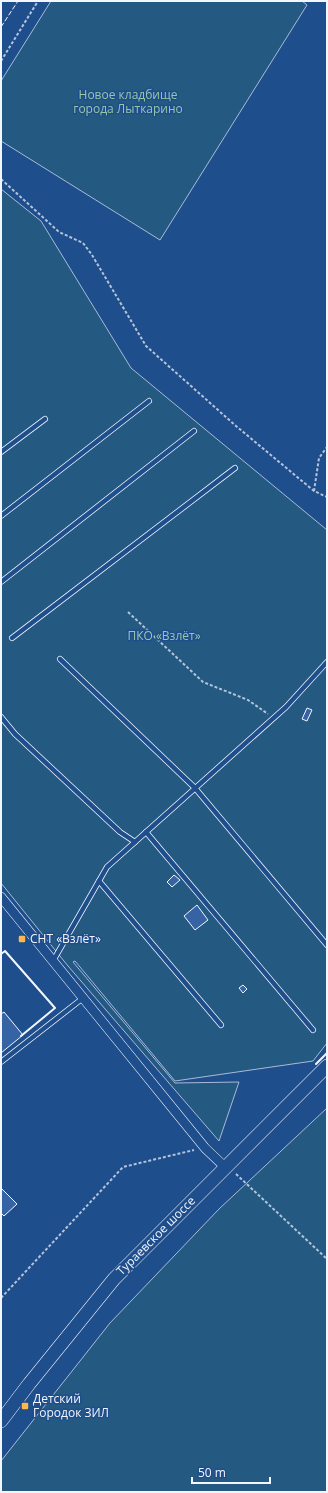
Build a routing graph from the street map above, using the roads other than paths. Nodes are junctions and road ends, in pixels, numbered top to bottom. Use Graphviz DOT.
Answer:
graph roads {
  1 [pos="149,401"];
  2 [pos="45,419"];
  3 [pos="194,431"];
  4 [pos="1,452"];
  5 [pos="234,468"];
  6 [pos="1,516"];
  7 [pos="1,582"];
  8 [pos="12,638"];
  9 [pos="60,659"];
  10 [pos="327,662"];
  11 [pos="1,717"];
  12 [pos="195,788"];
  13 [pos="146,832"];
  14 [pos="135,842"];
  15 [pos="98,881"];
  16 [pos="1,897"];
  17 [pos="327,945"];
  18 [pos="53,961"];
  19 [pos="83,998"];
  20 [pos="221,1026"];
  21 [pos="313,1030"];
  22 [pos="1,1062"];
  23 [pos="327,1066"];
  24 [pos="225,1167"];
  25 [pos="2,1417"];
  1 -- 6 [label="lane"];
  2 -- 4 [label="lane"];
  3 -- 7 [label="lane"];
  5 -- 8 [label="lane"];
  9 -- 12 [label="lane"];
  10 -- 12 [label="lane"];
  11 -- 14 [label="lane"];
  12 -- 13 [label="lane"];
  12 -- 17 [label="lane"];
  13 -- 14 [label="lane"];
  13 -- 21 [label="lane"];
  14 -- 15 [label="lane"];
  15 -- 18 [label="lane"];
  15 -- 20 [label="lane"];
  16 -- 18 [label="street"];
  18 -- 19 [label="street"];
  19 -- 22 [label="lane"];
  19 -- 24 [label="street"];
  23 -- 24 [label="main road, Тураевское шоссе"];
  24 -- 25 [label="main road, Тураевское шоссе"];
}
